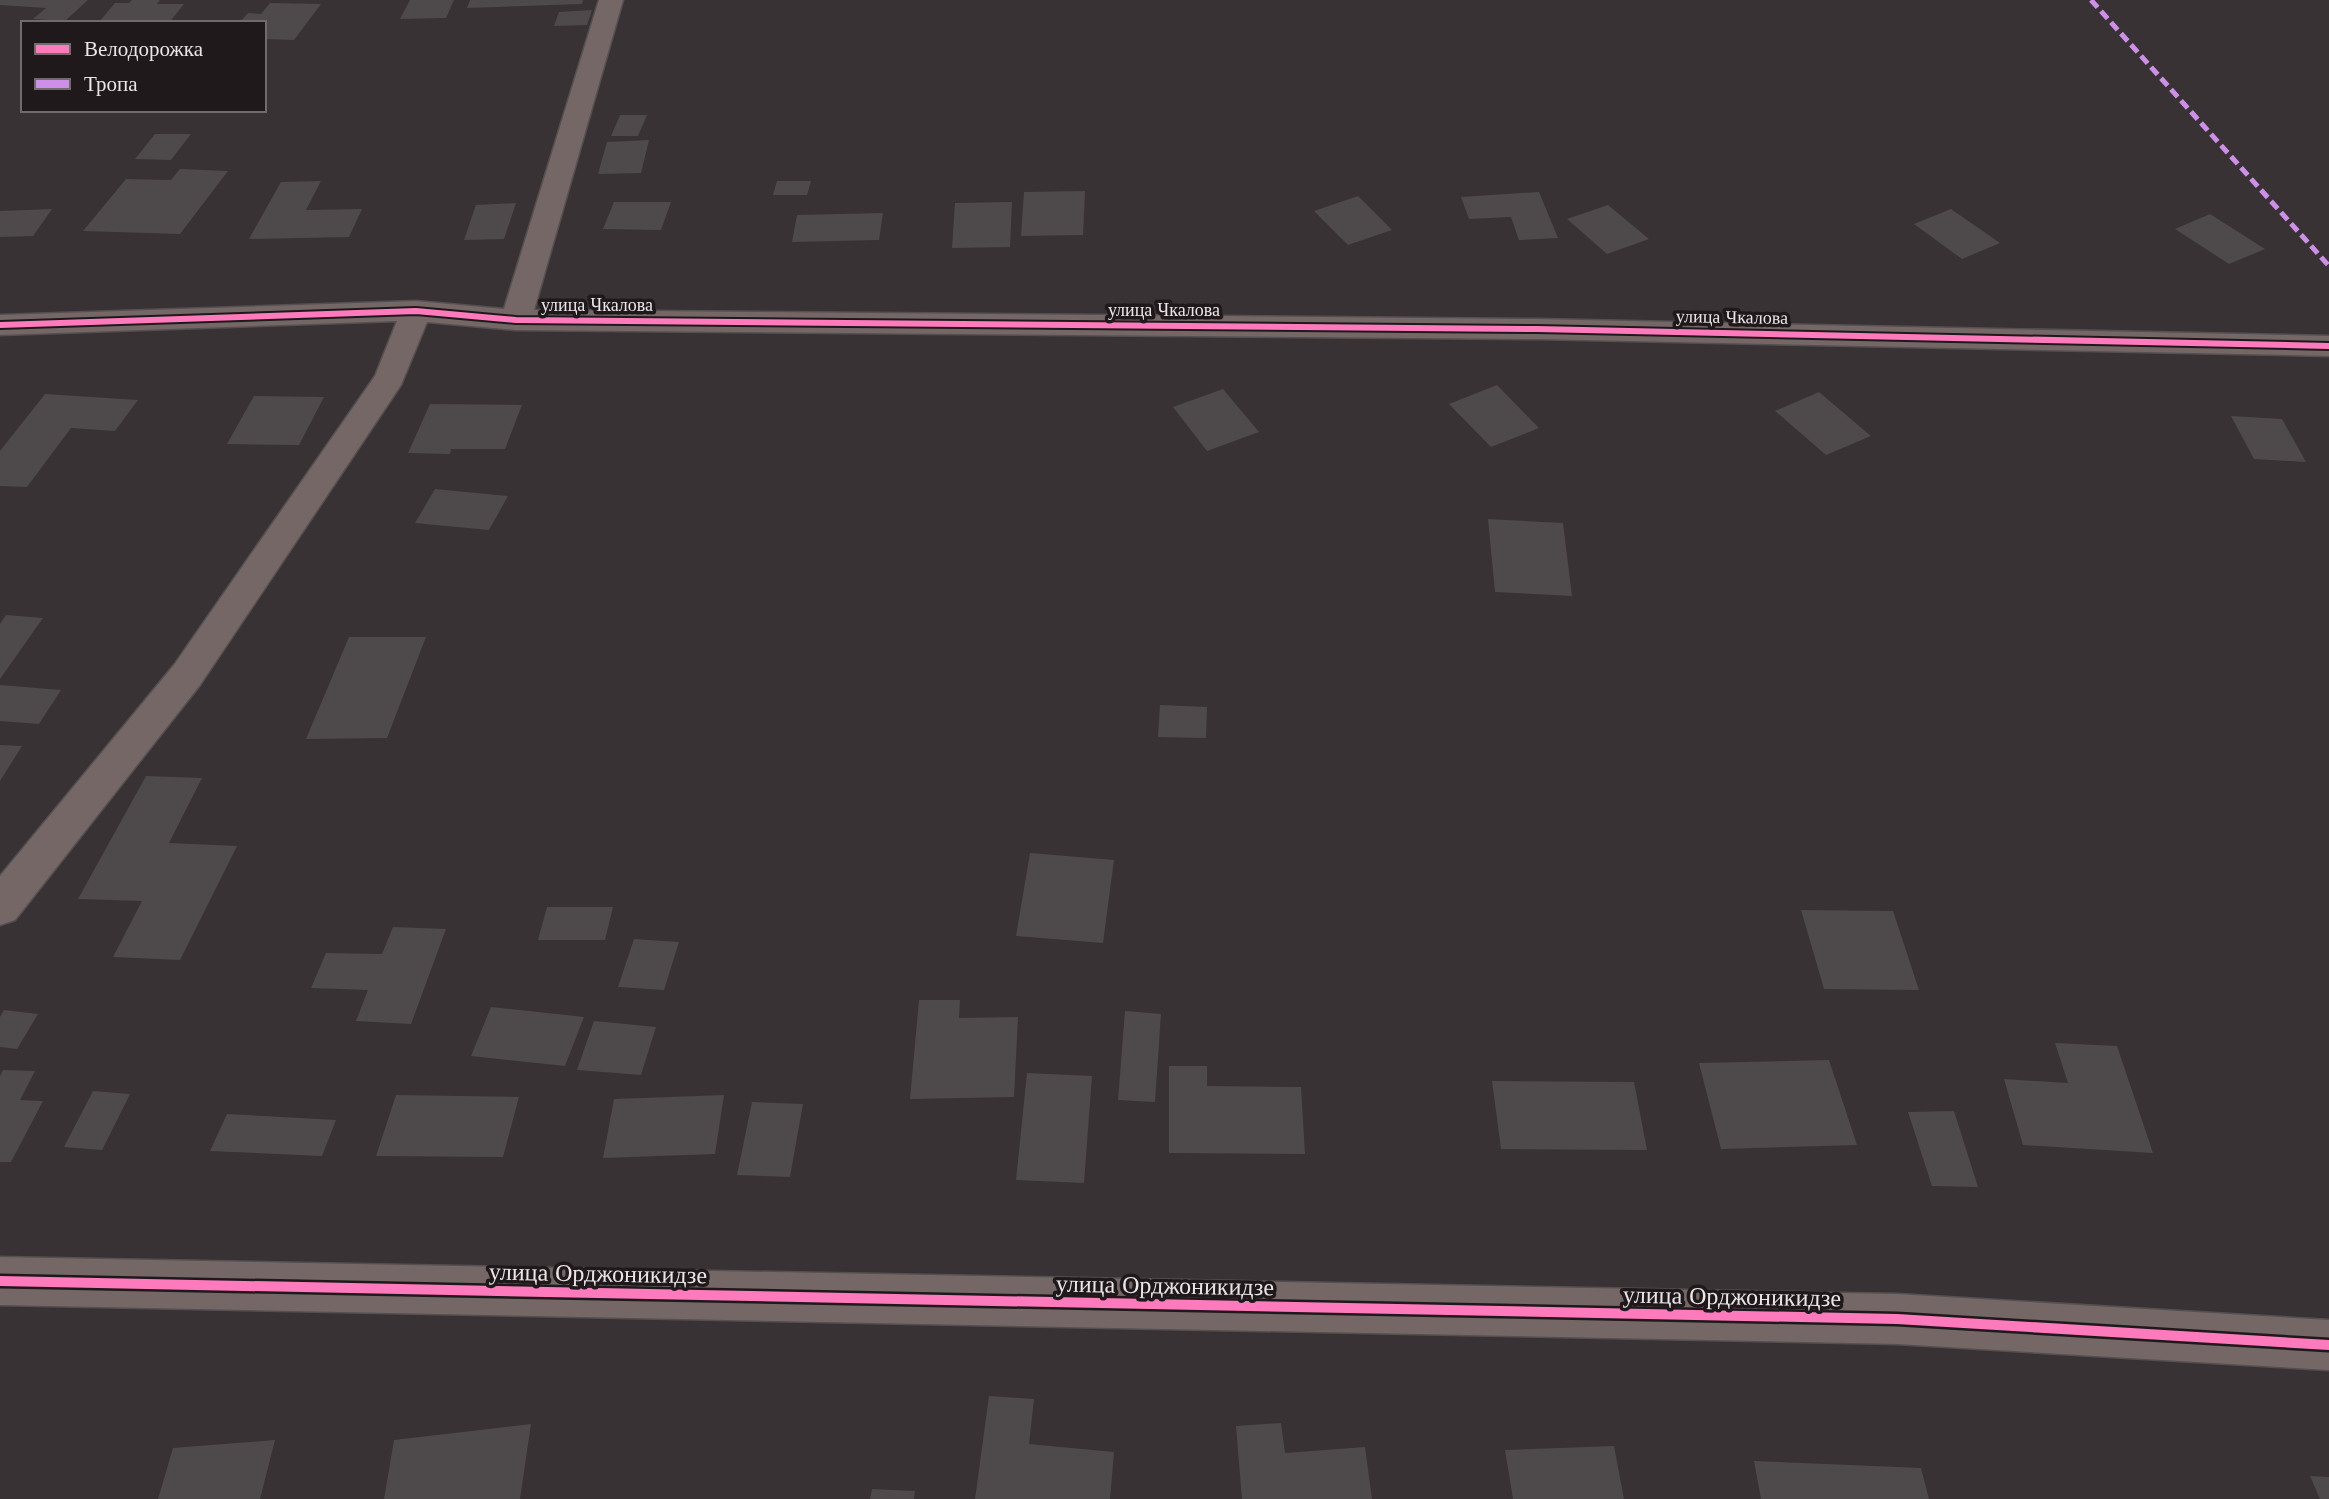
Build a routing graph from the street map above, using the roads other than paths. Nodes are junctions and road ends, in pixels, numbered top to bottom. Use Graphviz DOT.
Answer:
graph roads {
  1 [pos="611,0"];
  2 [pos="416,311"];
  3 [pos="516,320"];
  4 [pos="0,325"];
  5 [pos="2329,346"];
  6 [pos="0,907"];
  7 [pos="0,1281"];
  8 [pos="2329,1345"];
  1 -- 3 [label="street"];
  2 -- 3 [label="street, улица Чкалова"];
  2 -- 4 [label="street, улица Чкалова"];
  2 -- 6 [label="street"];
  3 -- 5 [label="street, улица Чкалова"];
  7 -- 8 [label="street, улица Орджоникидзе"];
}
